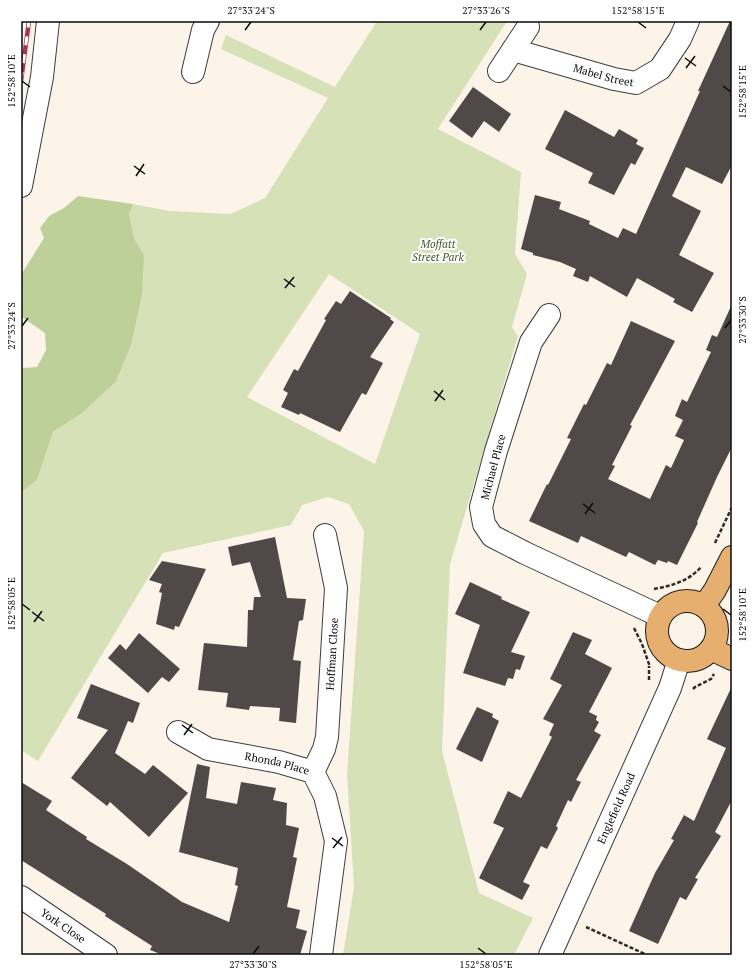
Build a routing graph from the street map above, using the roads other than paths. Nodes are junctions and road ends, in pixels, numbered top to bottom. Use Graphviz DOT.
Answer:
graph roads {
  1 [pos="48,21"];
  2 [pos="208,21"];
  3 [pos="688,21"];
  4 [pos="528,27"];
  5 [pos="513,50"];
  6 [pos="499,71"];
  7 [pos="193,72"];
  8 [pos="21,186"];
  9 [pos="549,315"];
  10 [pos="325,535"];
  11 [pos="732,557"];
  12 [pos="704,606"];
  13 [pos="660,616"];
  14 [pos="712,649"];
  15 [pos="732,659"];
  16 [pos="679,660"];
  17 [pos="178,732"];
  18 [pos="313,772"];
  19 [pos="21,897"];
  20 [pos="106,955"];
  21 [pos="321,955"];
  22 [pos="550,955"];
  1 -- 8 [label="street"];
  2 -- 7 [label="street"];
  3 -- 5 [label="street, Mabel Street"];
  4 -- 5 [label="street"];
  5 -- 6 [label="street"];
  9 -- 13 [label="street, Michael Place"];
  10 -- 18 [label="street, Hoffman Close"];
  11 -- 12 [label="main road"];
  12 -- 13 [label="main road"];
  12 -- 14 [label="main road"];
  13 -- 16 [label="main road"];
  14 -- 15 [label="main road"];
  14 -- 16 [label="main road"];
  16 -- 22 [label="street, Englefield Road"];
  17 -- 18 [label="street, Rhonda Place"];
  18 -- 21 [label="street, Rhonda Place"];
  19 -- 20 [label="street, York Close"];
}
